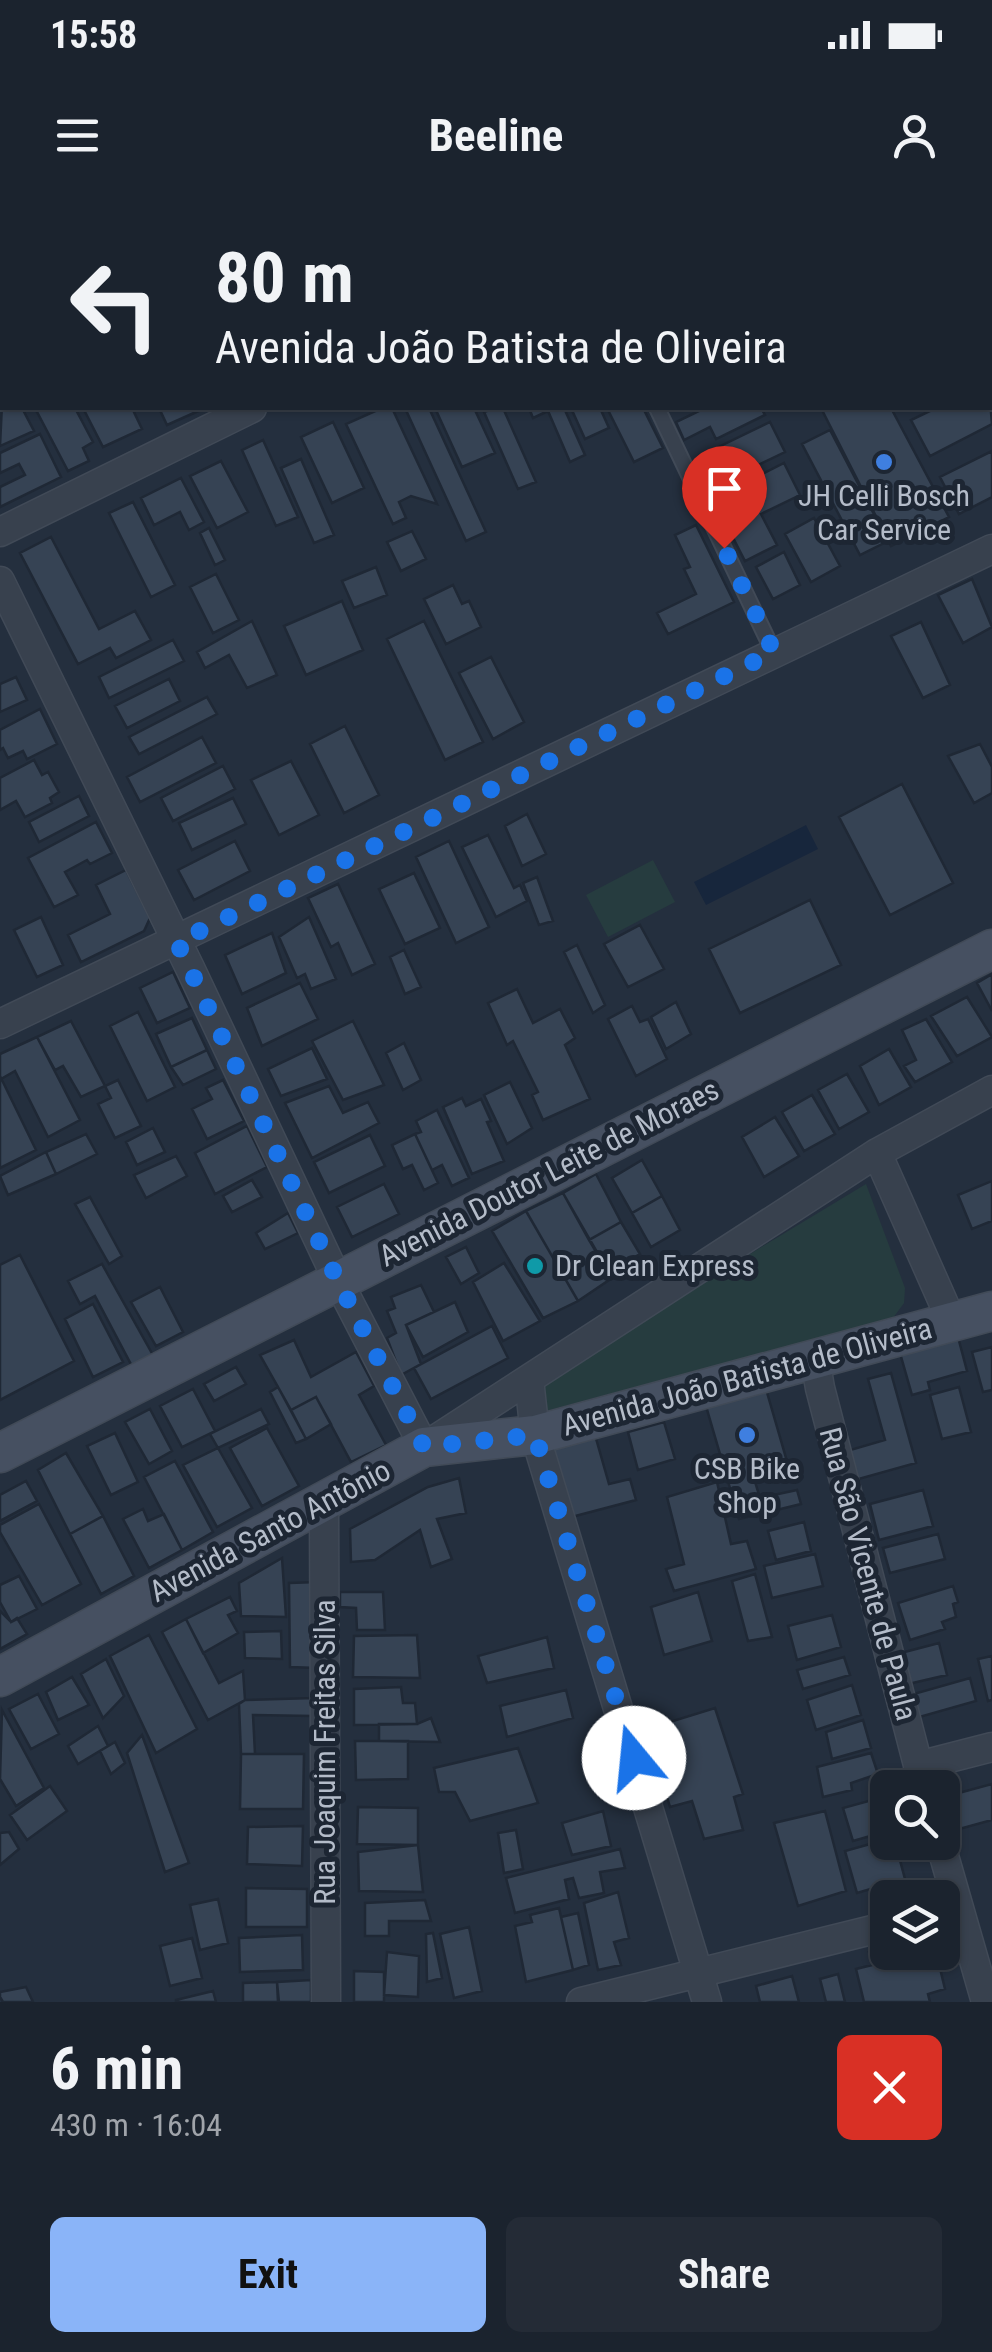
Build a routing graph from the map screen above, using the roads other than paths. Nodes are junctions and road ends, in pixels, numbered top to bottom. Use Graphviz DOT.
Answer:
graph roads {
  1 [pos="248,410"];
  2 [pos="658,410"];
  3 [pos="0,532"];
  4 [pos="992,549"];
  5 [pos="0,581"];
  6 [pos="774,652"];
  7 [pos="177,942"];
  8 [pos="992,949"];
  9 [pos="0,1024"];
  10 [pos="992,1090"];
  11 [pos="876,1153"];
  12 [pos="338,1281"];
  13 [pos="992,1311"];
  14 [pos="952,1322"];
  15 [pos="815,1359"];
  16 [pos="528,1379"];
  17 [pos="535,1435"];
  18 [pos="424,1447"];
  19 [pos="0,1454"];
  20 [pos="324,1502"];
  21 [pos="0,1677"];
  22 [pos="992,1747"];
  23 [pos="919,1770"];
  24 [pos="938,1770"];
  25 [pos="870,1931"];
  26 [pos="960,1936"];
  27 [pos="699,1974"];
  28 [pos="326,2002"];
  29 [pos="581,2002"];
  30 [pos="707,2002"];
  31 [pos="986,2002"];
  1 -- 3 [label="street"];
  2 -- 6 [label="lane"];
  4 -- 6 [label="street"];
  5 -- 7 [label="street"];
  6 -- 7 [label="street"];
  7 -- 9 [label="street"];
  7 -- 12 [label="street"];
  8 -- 12 [label="street, Avenida Doutor Leite de Moraes"];
  10 -- 11 [label="street, Avenida Santo Antônio"];
  11 -- 14 [label="street, Avenida João Batista de Oliveira"];
  11 -- 16 [label="street, Avenida Santo Antônio"];
  12 -- 18 [label="street"];
  12 -- 19 [label="street, Avenida Doutor Leite de Moraes"];
  13 -- 14 [label="street, Avenida João Batista de Oliveira"];
  14 -- 15 [label="street, Avenida João Batista de Oliveira"];
  15 -- 17 [label="street, Avenida João Batista de Oliveira"];
  15 -- 23 [label="street, Rua São Vicente de Paula"];
  16 -- 17 [label="street"];
  16 -- 18 [label="street, Avenida Santo Antônio"];
  17 -- 18 [label="street, Avenida João Batista de Oliveira"];
  17 -- 27 [label="street"];
  18 -- 20 [label="street, Avenida Santo Antônio"];
  20 -- 21 [label="street, Avenida Santo Antônio"];
  20 -- 28 [label="street, Rua Joaquim Freitas Silva"];
  22 -- 24 [label="street"];
  25 -- 27 [label="street"];
  26 -- 31 [label="street"];
  27 -- 29 [label="street"];
  27 -- 30 [label="street"];
}
